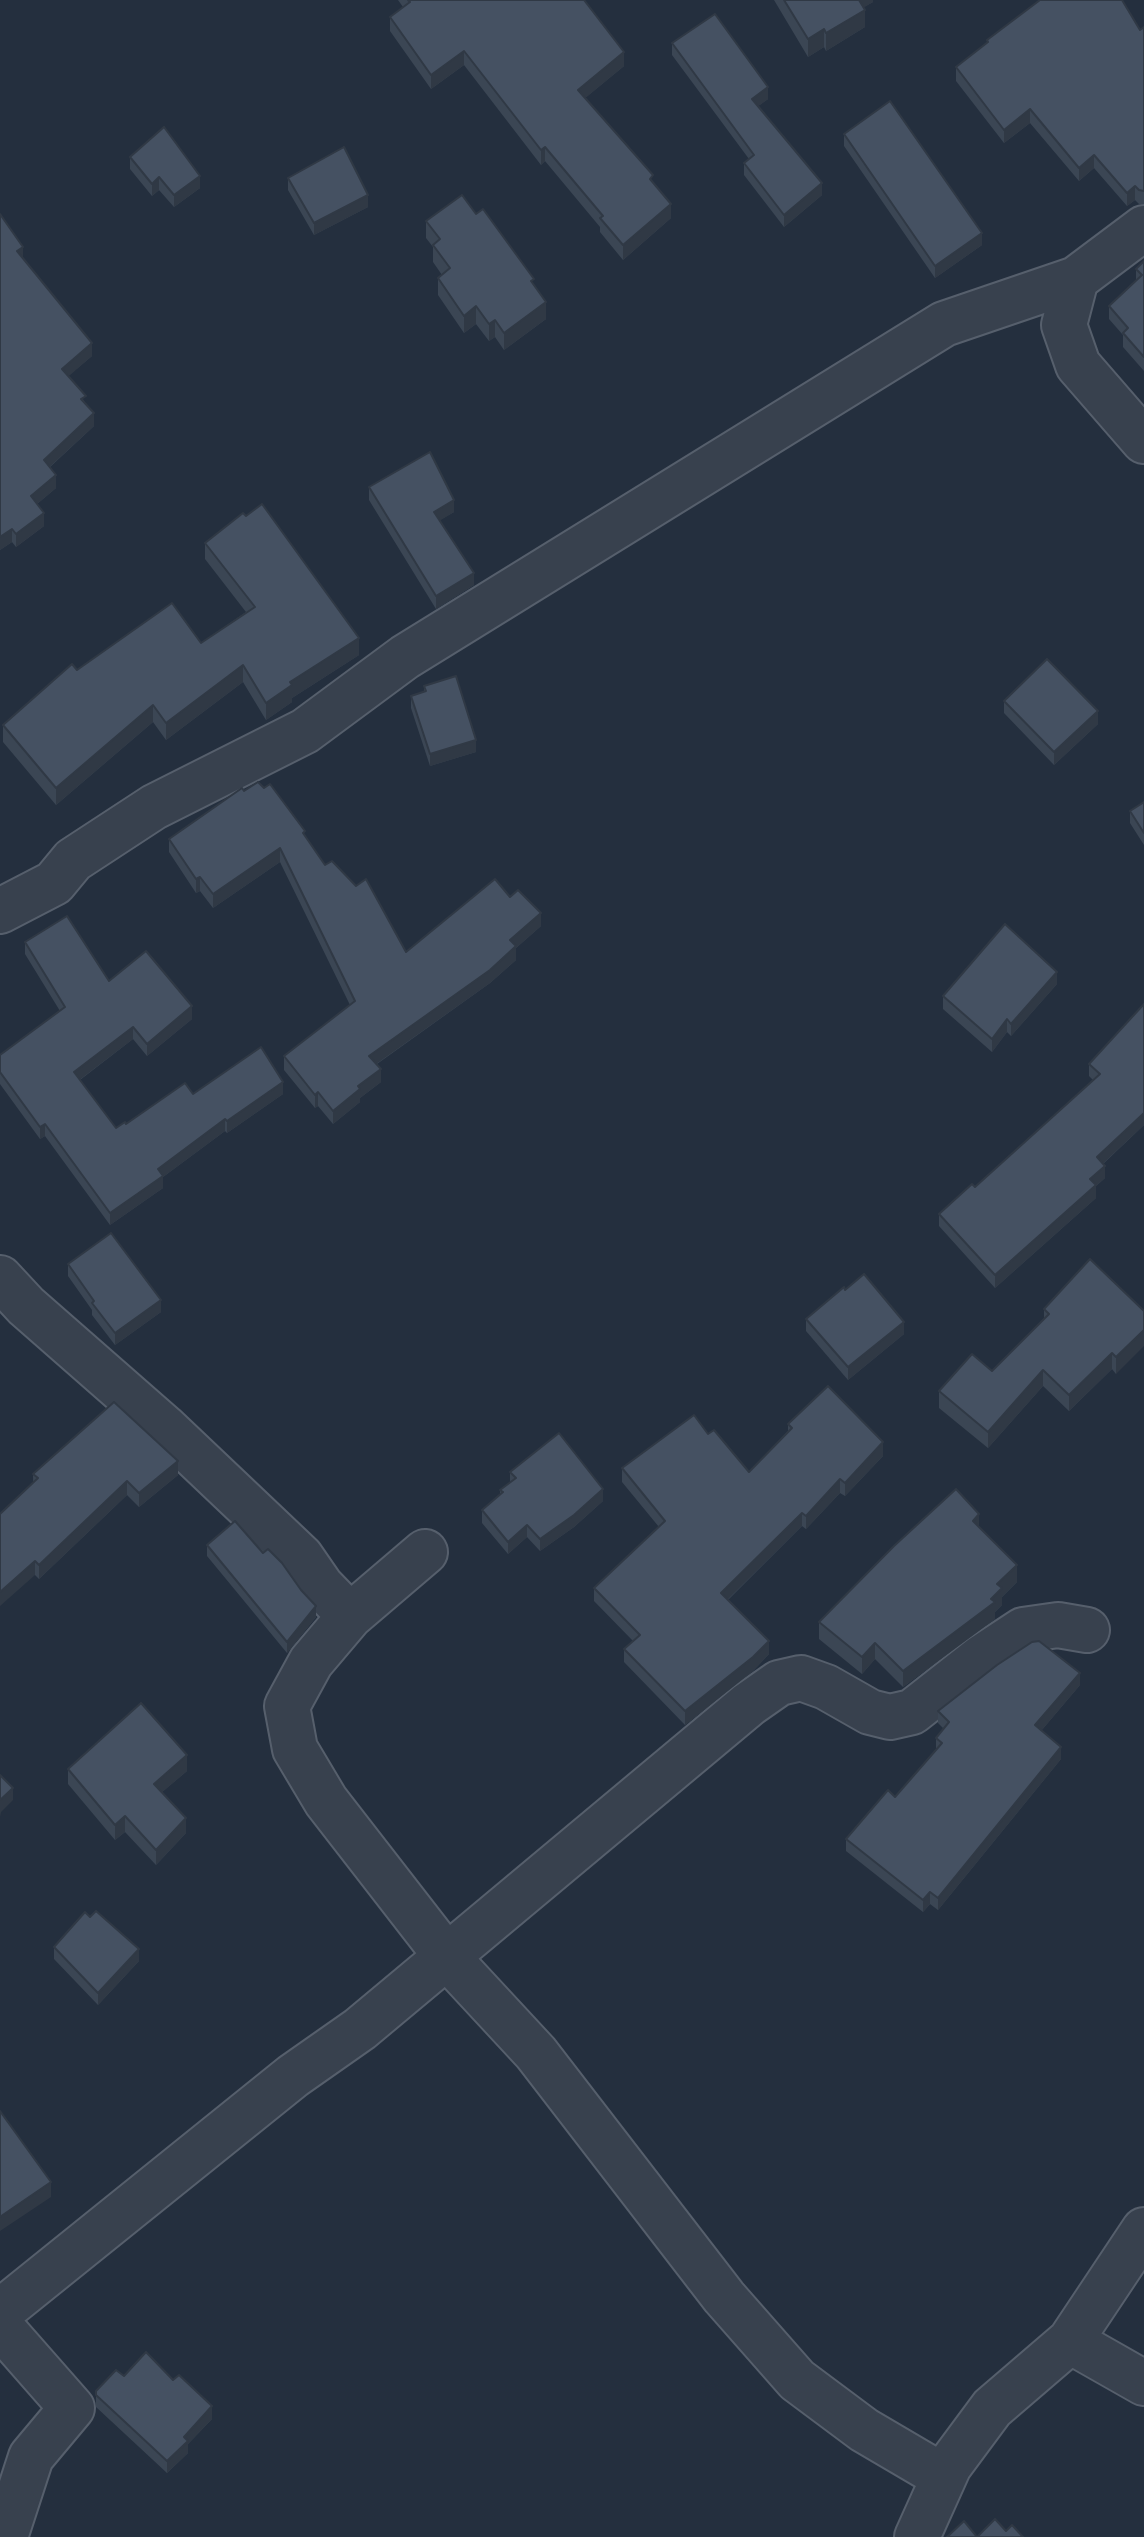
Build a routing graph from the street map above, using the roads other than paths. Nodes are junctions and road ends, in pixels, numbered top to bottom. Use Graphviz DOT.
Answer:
graph roads {
  1 [pos="1144,228"];
  2 [pos="1076,279"];
  3 [pos="1144,441"];
  4 [pos="0,911"];
  5 [pos="0,1278"];
  6 [pos="425,1552"];
  7 [pos="350,1616"];
  8 [pos="1087,1630"];
  9 [pos="447,1957"];
  10 [pos="1144,2230"];
  11 [pos="0,2312"];
  12 [pos="0,2326"];
  13 [pos="1070,2341"];
  14 [pos="1144,2383"];
  15 [pos="944,2477"];
  16 [pos="5,2537"];
  17 [pos="917,2537"];
  1 -- 2 [label="street"];
  2 -- 3 [label="street"];
  2 -- 4 [label="street"];
  5 -- 7 [label="street"];
  6 -- 7 [label="street"];
  7 -- 9 [label="street"];
  8 -- 9 [label="street"];
  9 -- 11 [label="street"];
  9 -- 15 [label="street"];
  10 -- 13 [label="street"];
  12 -- 16 [label="street"];
  13 -- 14 [label="street"];
  13 -- 15 [label="street"];
  15 -- 17 [label="street"];
}
